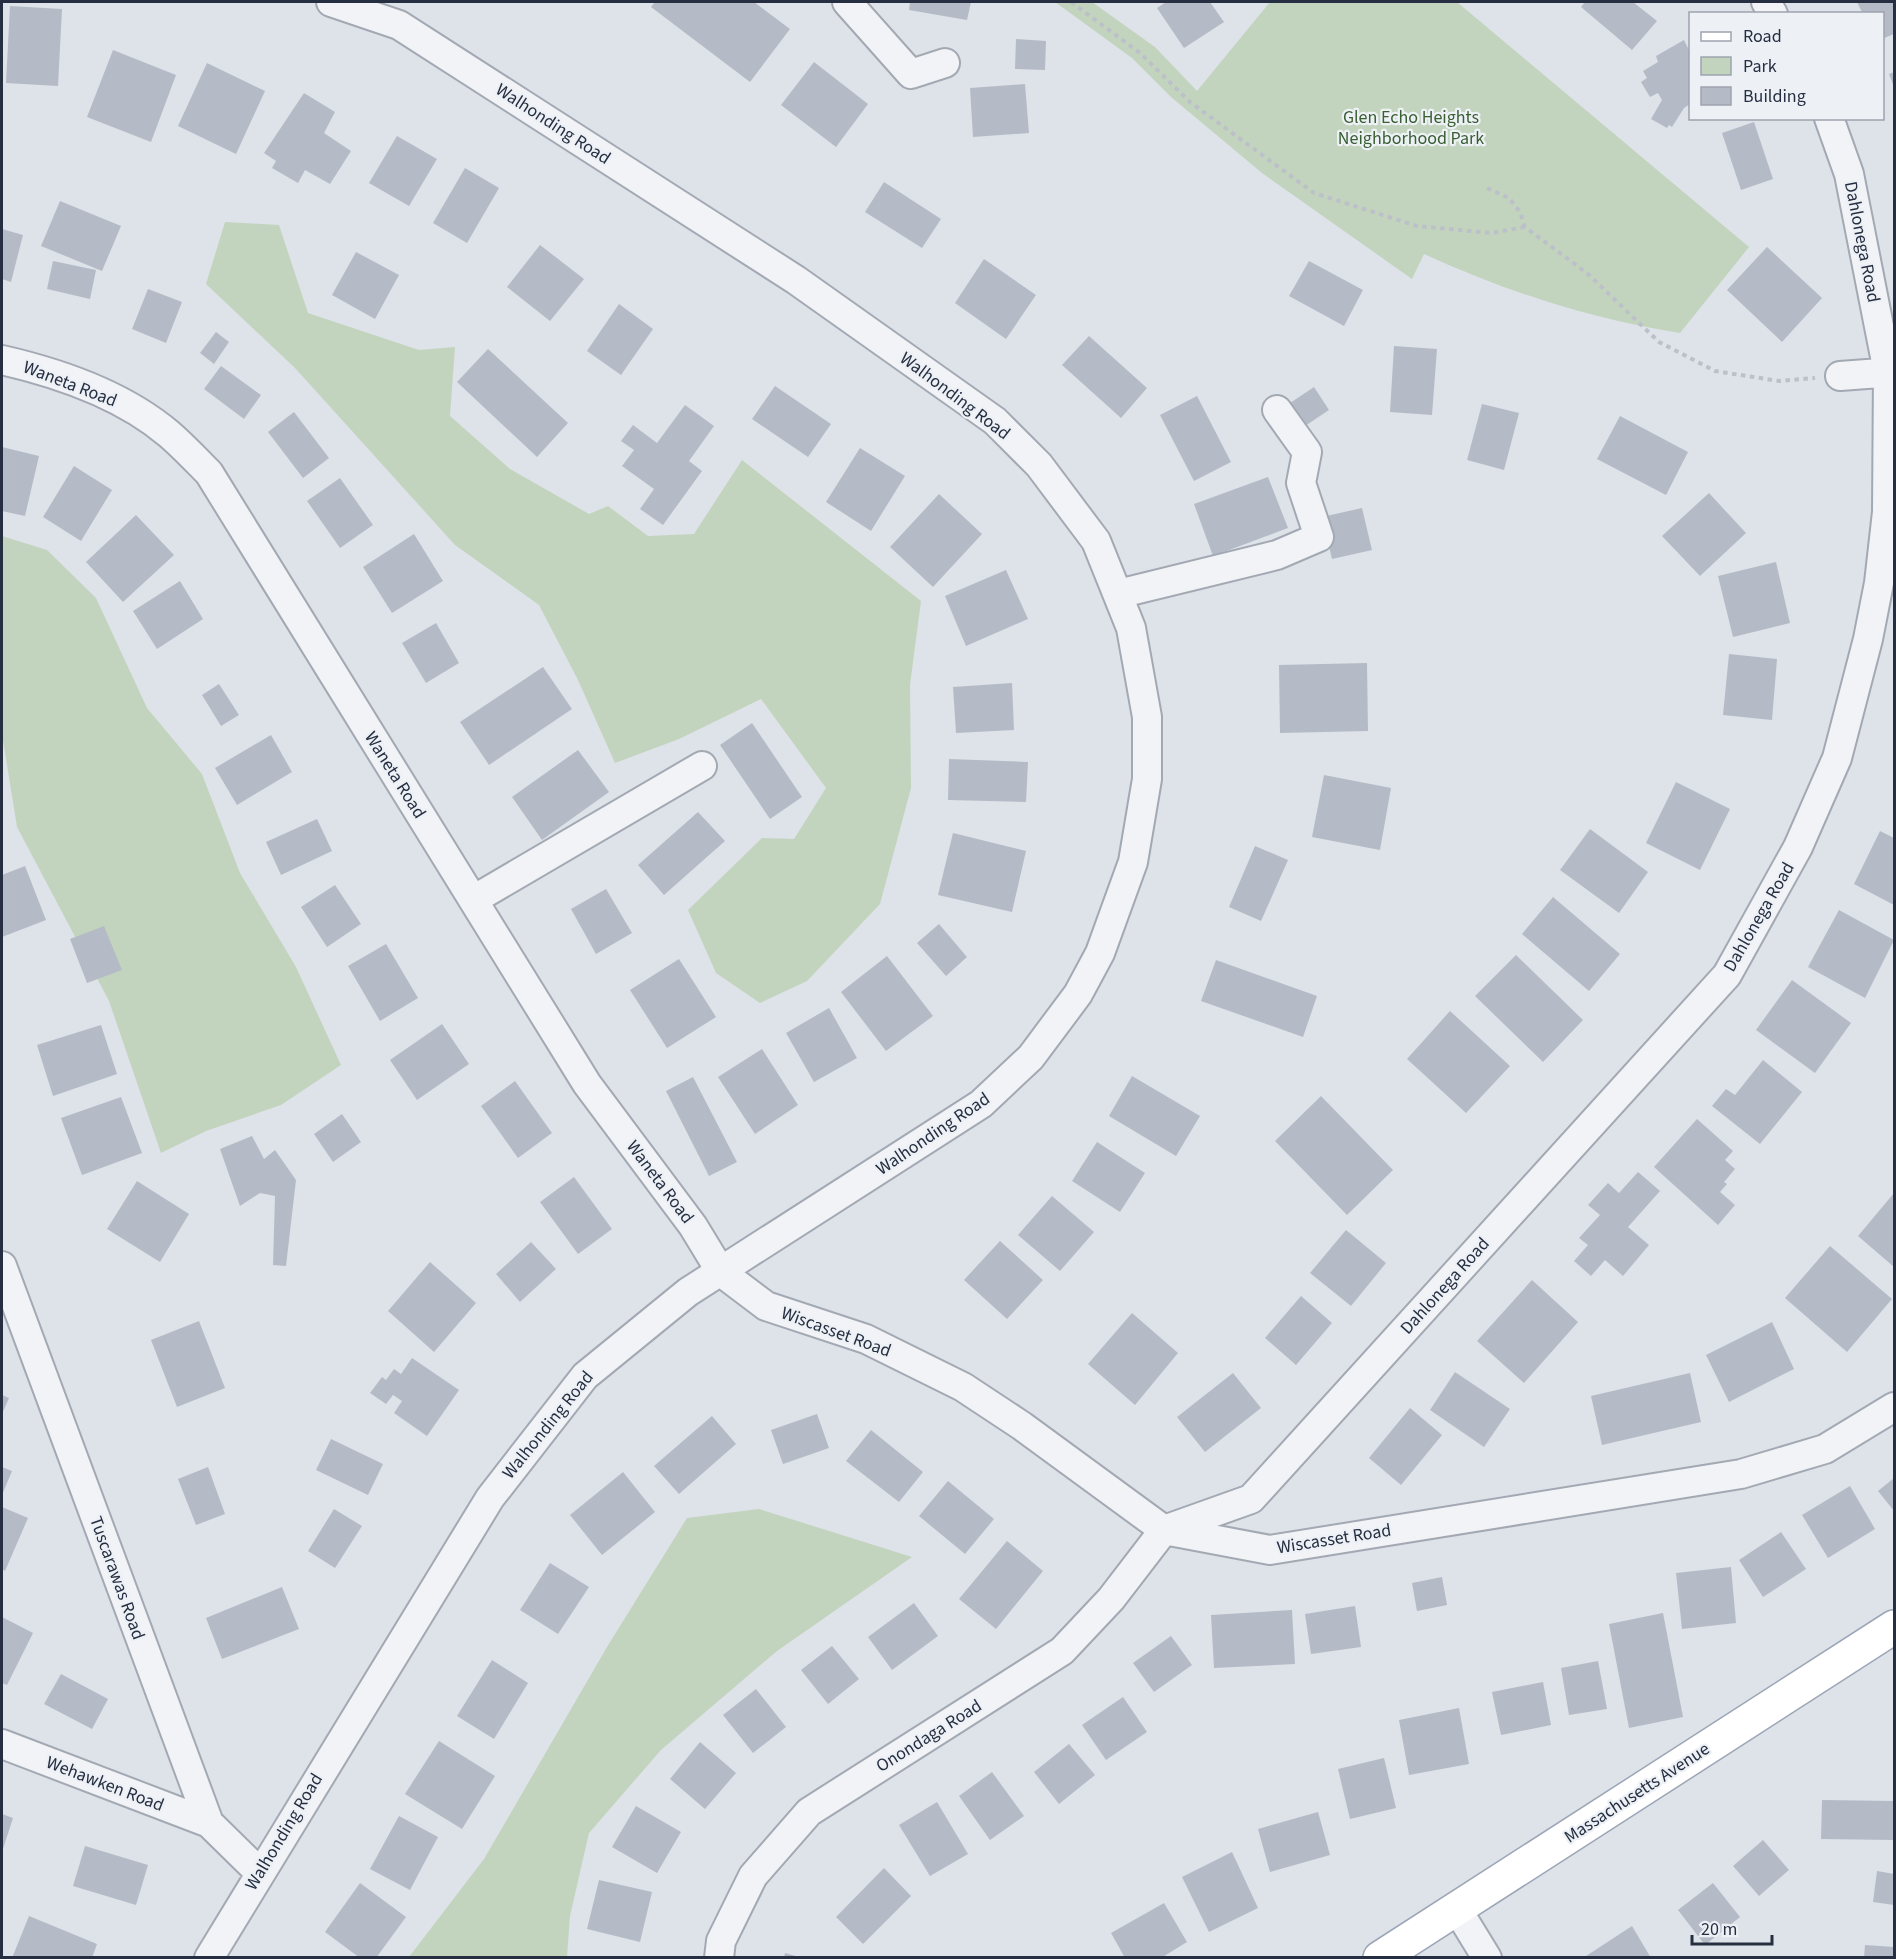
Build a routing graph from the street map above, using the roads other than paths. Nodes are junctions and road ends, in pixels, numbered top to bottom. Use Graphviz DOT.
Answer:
graph roads {
  1 [pos="332,2"];
  2 [pos="847,2"];
  3 [pos="367,8"];
  4 [pos="945,63"];
  5 [pos="1830,120"];
  6 [pos="2,360"];
  7 [pos="1891,372"];
  8 [pos="1840,376"];
  9 [pos="1277,410"];
  10 [pos="1118,594"];
  11 [pos="702,766"];
  12 [pos="473,900"];
  13 [pos="2,1266"];
  14 [pos="721,1272"];
  15 [pos="1894,1407"];
  16 [pos="1164,1530"];
  17 [pos="1894,1629"];
  18 [pos="2,1744"];
  19 [pos="209,1823"];
  20 [pos="259,1872"];
  21 [pos="1456,1909"];
  22 [pos="209,1958"];
  23 [pos="718,1958"];
  24 [pos="1380,1958"];
  25 [pos="1487,1958"];
  1 -- 3 [label="street, Walhonding Road"];
  2 -- 4 [label="street"];
  3 -- 10 [label="street, Walhonding Road"];
  5 -- 7 [label="street, Dahlonega Road"];
  6 -- 12 [label="street, Waneta Road"];
  7 -- 8 [label="street"];
  7 -- 16 [label="street, Dahlonega Road"];
  9 -- 10 [label="street"];
  10 -- 14 [label="street, Walhonding Road"];
  11 -- 12 [label="street"];
  12 -- 14 [label="street, Waneta Road"];
  13 -- 19 [label="street, Tuscarawas Road"];
  14 -- 16 [label="street, Wiscasset Road"];
  14 -- 20 [label="street, Walhonding Road"];
  15 -- 16 [label="street, Wiscasset Road"];
  16 -- 23 [label="street, Onondaga Road"];
  17 -- 21 [label="main road, Massachusetts Avenue"];
  18 -- 19 [label="street, Wehawken Road"];
  19 -- 20 [label="street, Tuscarawas Road"];
  20 -- 22 [label="street, Walhonding Road"];
  21 -- 24 [label="main road, Massachusetts Avenue"];
  21 -- 25 [label="street"];
}
